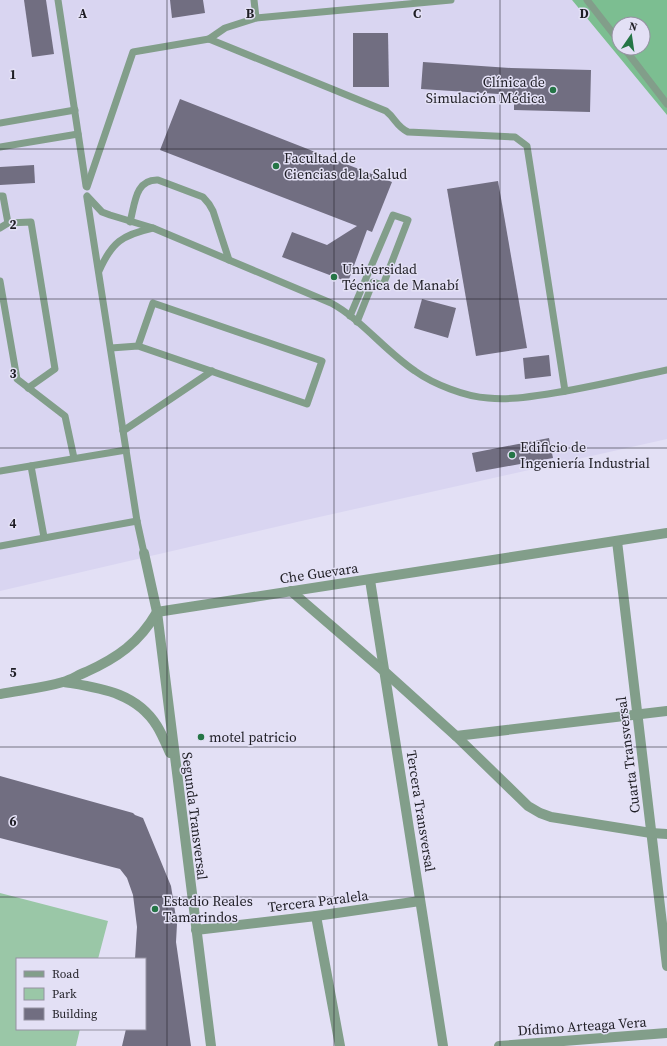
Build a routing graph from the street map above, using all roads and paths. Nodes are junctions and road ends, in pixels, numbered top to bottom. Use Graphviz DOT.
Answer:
graph roads {
  1 [pos="58,0"];
  2 [pos="254,0"];
  3 [pos="452,0"];
  4 [pos="587,0"];
  5 [pos="256,18"];
  6 [pos="611,31"];
  7 [pos="208,39"];
  8 [pos="630,56"];
  9 [pos="667,104"];
  10 [pos="75,110"];
  11 [pos="0,123"];
  12 [pos="78,134"];
  13 [pos="0,147"];
  14 [pos="87,187"];
  15 [pos="0,196"];
  16 [pos="87,196"];
  17 [pos="130,222"];
  18 [pos="8,223"];
  19 [pos="0,228"];
  20 [pos="153,228"];
  21 [pos="229,260"];
  22 [pos="99,271"];
  23 [pos="0,281"];
  24 [pos="350,316"];
  25 [pos="357,322"];
  26 [pos="138,346"];
  27 [pos="111,348"];
  28 [pos="667,370"];
  29 [pos="212,371"];
  30 [pos="28,388"];
  31 [pos="564,391"];
  32 [pos="123,431"];
  33 [pos="126,450"];
  34 [pos="74,458"];
  35 [pos="32,466"];
  36 [pos="0,471"];
  37 [pos="137,521"];
  38 [pos="667,533"];
  39 [pos="44,537"];
  40 [pos="617,541"];
  41 [pos="0,546"];
  42 [pos="144,553"];
  43 [pos="370,580"];
  44 [pos="292,591"];
  45 [pos="156,612"];
  46 [pos="385,672"];
  47 [pos="64,682"];
  48 [pos="0,694"];
  49 [pos="667,711"];
  50 [pos="637,715"];
  51 [pos="456,736"];
  52 [pos="174,762"];
  53 [pos="651,833"];
  54 [pos="667,834"];
  55 [pos="420,901"];
  56 [pos="316,916"];
  57 [pos="196,930"];
  58 [pos="667,966"];
  59 [pos="667,1033"];
  60 [pos="211,1046"];
  61 [pos="340,1046"];
  62 [pos="443,1046"];
  63 [pos="499,1046"];
  1 -- 10 [label="lane"];
  2 -- 5 [label="lane"];
  3 -- 5 [label="lane"];
  4 -- 6 [label="lane"];
  5 -- 7 [label="lane"];
  7 -- 14 [label="lane"];
  7 -- 31 [label="lane"];
  8 -- 9 [label="lane"];
  10 -- 11 [label="lane"];
  10 -- 12 [label="lane"];
  12 -- 13 [label="lane"];
  12 -- 14 [label="lane"];
  14 -- 16 [label="lane"];
  15 -- 18 [label="lane"];
  16 -- 17 [label="lane"];
  16 -- 22 [label="lane"];
  17 -- 20 [label="lane"];
  17 -- 21 [label="lane"];
  18 -- 19 [label="lane"];
  18 -- 30 [label="lane"];
  20 -- 21 [label="lane"];
  20 -- 22 [label="lane"];
  21 -- 24 [label="lane"];
  22 -- 27 [label="lane"];
  23 -- 30 [label="lane"];
  24 -- 25 [label="lane"];
  24 -- 25 [label="lane"];
  25 -- 31 [label="lane"];
  26 -- 27 [label="lane"];
  26 -- 29 [label="lane"];
  26 -- 29 [label="lane"];
  27 -- 32 [label="lane"];
  28 -- 31 [label="lane"];
  29 -- 32 [label="lane"];
  30 -- 34 [label="lane"];
  32 -- 33 [label="lane"];
  33 -- 34 [label="lane"];
  33 -- 37 [label="lane"];
  34 -- 35 [label="lane"];
  35 -- 36 [label="lane"];
  35 -- 39 [label="lane"];
  37 -- 39 [label="lane"];
  37 -- 42 [label="lane"];
  38 -- 40 [label="street, Che Guevara"];
  39 -- 41 [label="lane"];
  40 -- 43 [label="street, Che Guevara"];
  40 -- 50 [label="street, Cuarta Transversal"];
  42 -- 45 [label="street"];
  43 -- 44 [label="street, Che Guevara"];
  43 -- 46 [label="street, Tercera Transversal"];
  44 -- 45 [label="street, Che Guevara"];
  44 -- 46 [label="street"];
  45 -- 47 [label="street"];
  45 -- 52 [label="street, Segunda Transversal"];
  46 -- 51 [label="street"];
  46 -- 55 [label="street, Tercera Transversal"];
  47 -- 48 [label="street"];
  47 -- 52 [label="street"];
  49 -- 50 [label="street"];
  50 -- 51 [label="street"];
  50 -- 53 [label="street, Cuarta Transversal"];
  51 -- 53 [label="street"];
  52 -- 57 [label="street, Segunda Transversal"];
  53 -- 54 [label="street"];
  53 -- 58 [label="street, Cuarta Transversal"];
  55 -- 56 [label="street, Tercera Paralela"];
  55 -- 62 [label="street, Tercera Transversal"];
  56 -- 57 [label="street, Tercera Paralela"];
  56 -- 61 [label="street"];
  57 -- 60 [label="street, Segunda Transversal"];
  59 -- 63 [label="street, Dídimo Arteaga Vera"];
}
